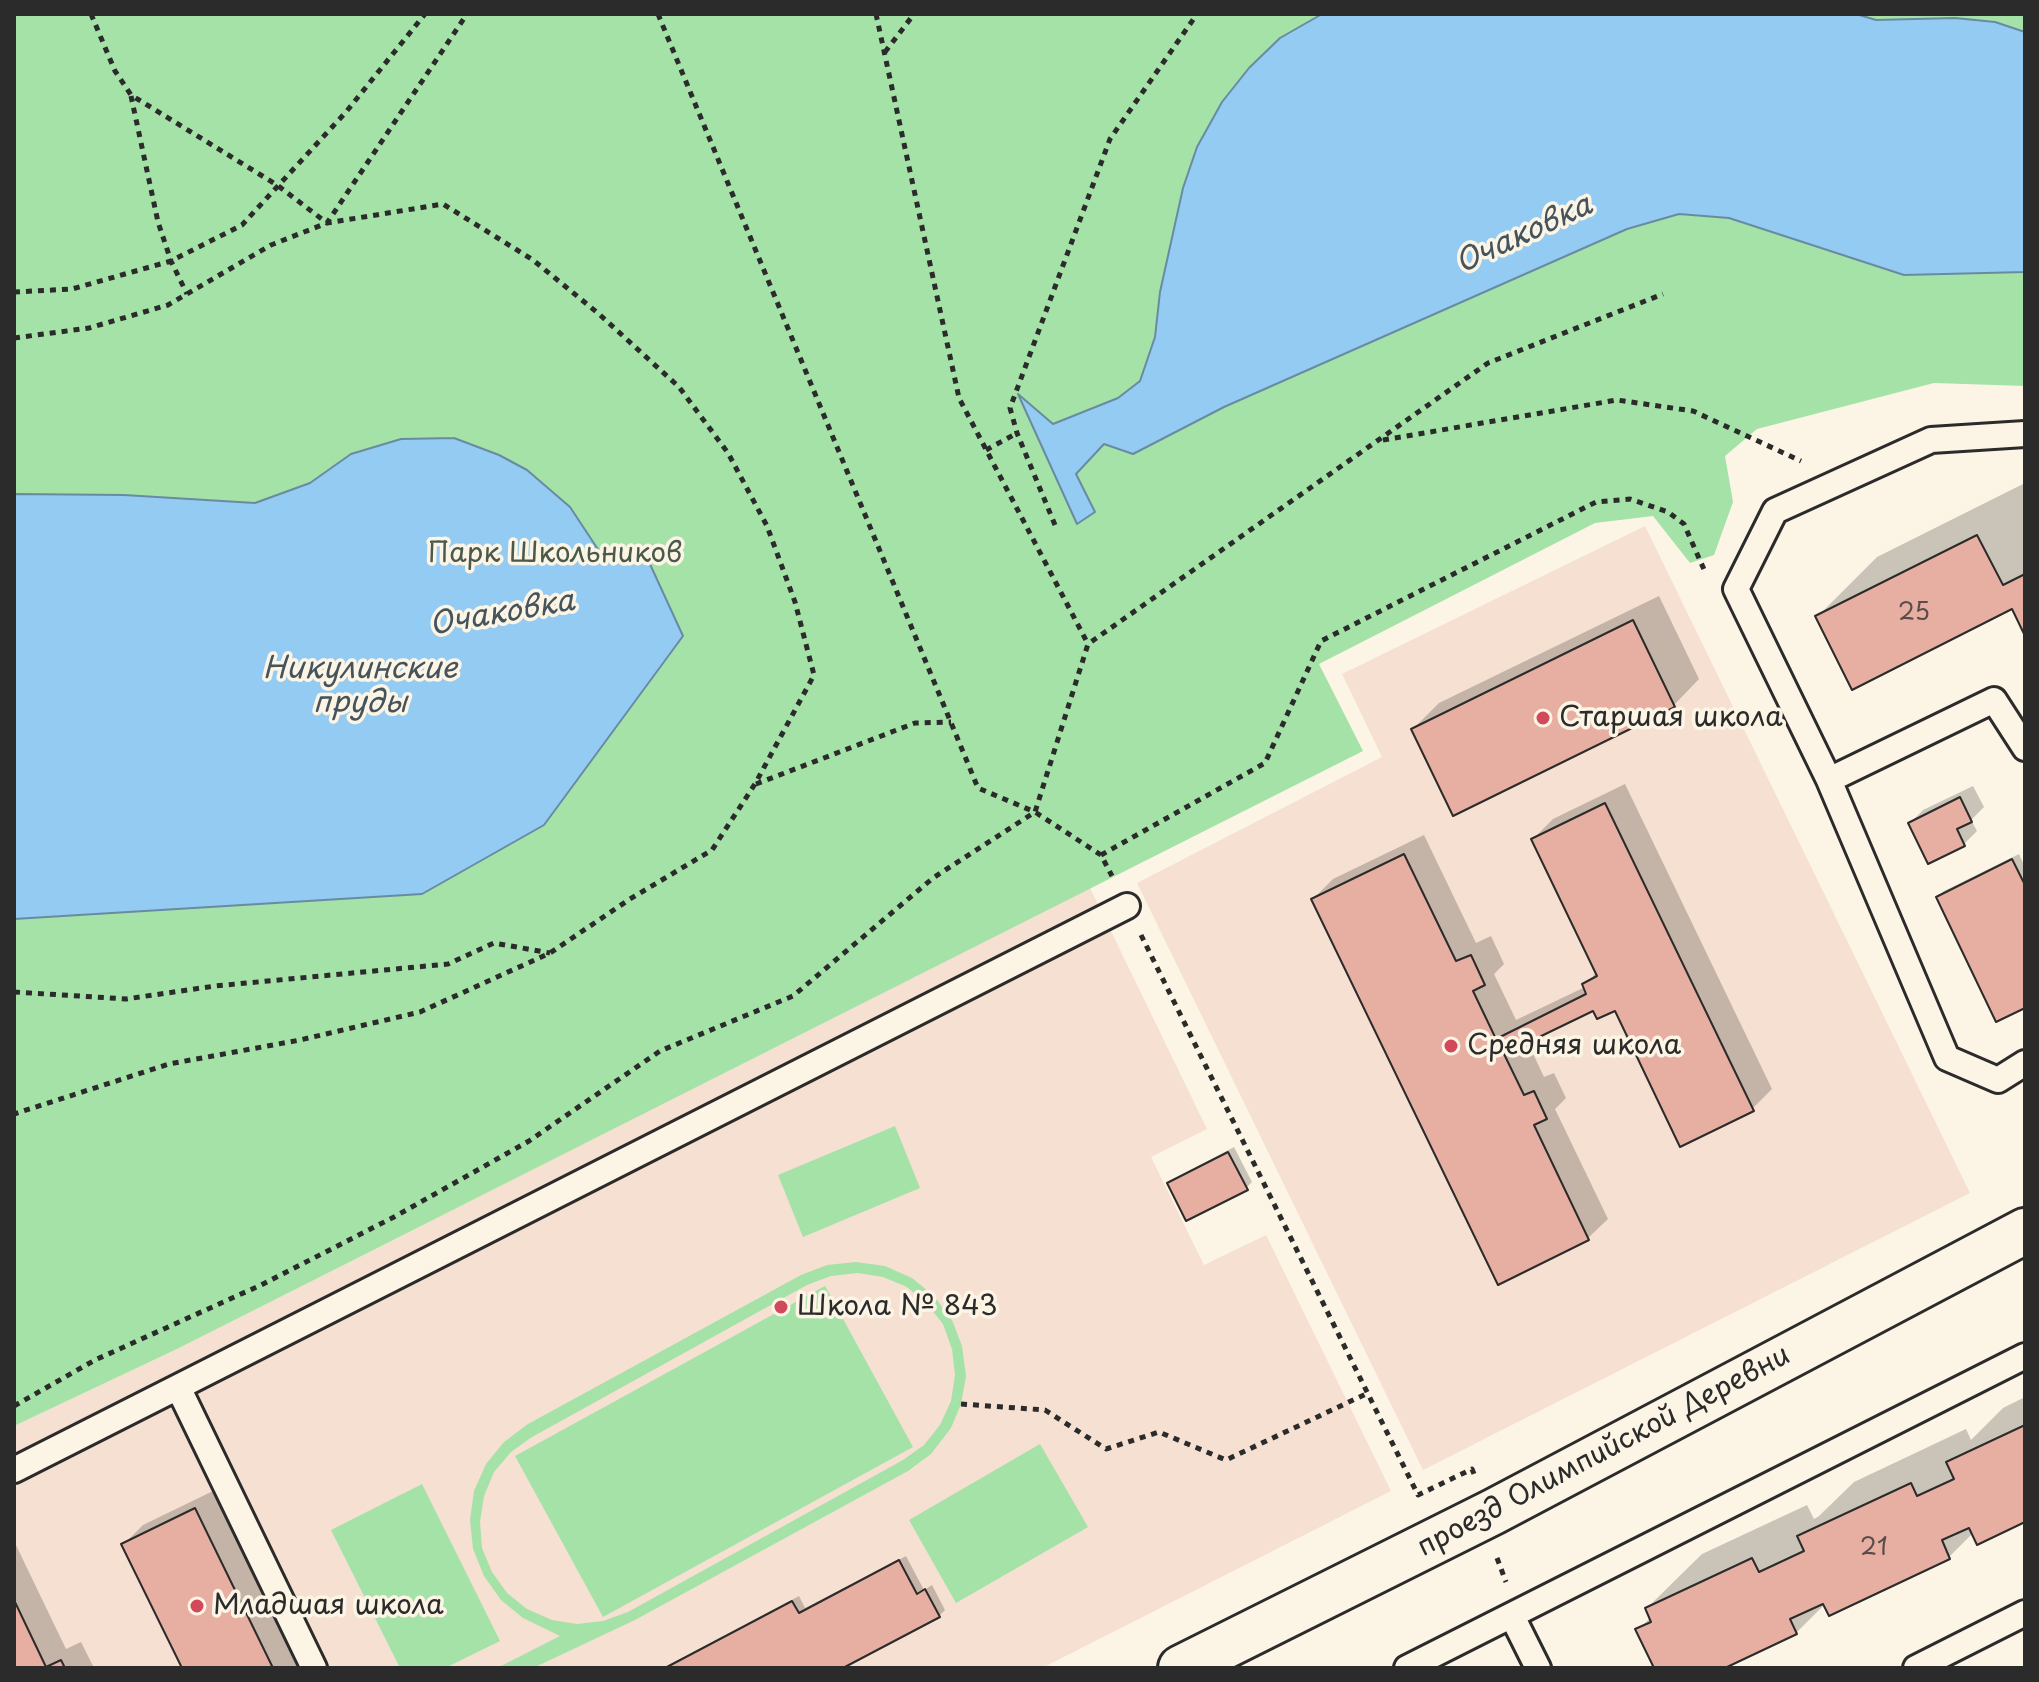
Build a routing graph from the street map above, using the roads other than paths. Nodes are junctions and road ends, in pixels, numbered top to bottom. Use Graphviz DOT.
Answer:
graph roads {
  1 [pos="2025,434"];
  2 [pos="2025,748"];
  3 [pos="1829,780"];
  4 [pos="1127,906"];
  5 [pos="2025,1063"];
  6 [pos="2025,1231"];
  7 [pos="2025,1356"];
  8 [pos="178,1387"];
  9 [pos="14,1470"];
  10 [pos="2025,1613"];
  11 [pos="1512,1616"];
  12 [pos="314,1668"];
  13 [pos="1181,1668"];
  14 [pos="1407,1668"];
  15 [pos="1538,1668"];
  16 [pos="1916,1668"];
  1 -- 3 [label="lane"];
  2 -- 3 [label="lane"];
  3 -- 5 [label="lane"];
  4 -- 8 [label="lane"];
  6 -- 13 [label="street, проезд Олимпийской Деревни"];
  7 -- 11 [label="lane"];
  8 -- 9 [label="lane"];
  8 -- 12 [label="lane"];
  10 -- 16 [label="lane"];
  11 -- 14 [label="lane"];
  11 -- 15 [label="lane"];
}
